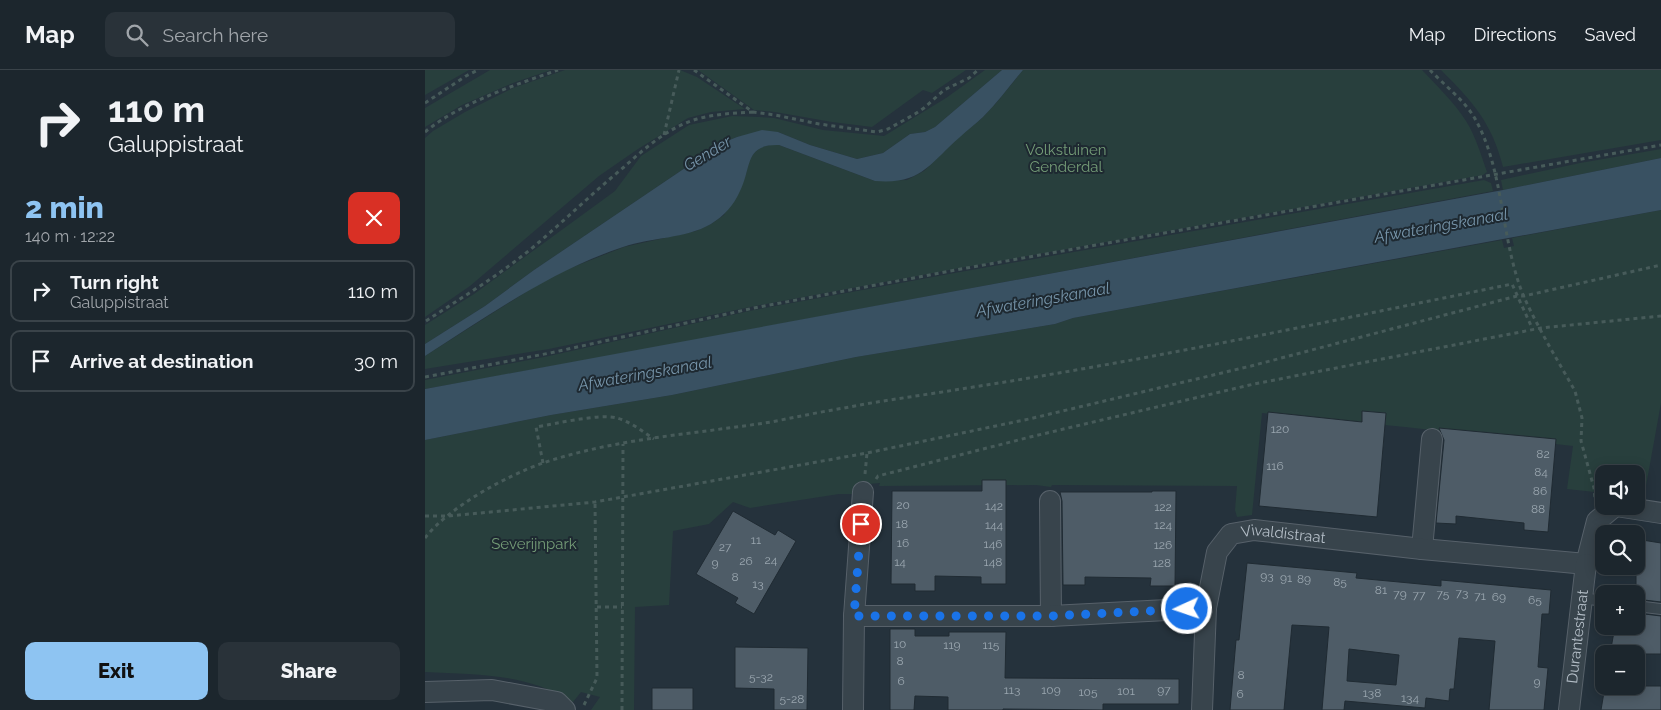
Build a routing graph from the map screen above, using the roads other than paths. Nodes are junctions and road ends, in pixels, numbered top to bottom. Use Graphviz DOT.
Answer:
graph roads {
  1 [pos="1432,439"];
  2 [pos="863,492"];
  3 [pos="1050,501"];
  4 [pos="1645,511"];
  5 [pos="1661,514"];
  6 [pos="1604,515"];
  7 [pos="1422,549"];
  8 [pos="1586,564"];
  9 [pos="1582,598"];
  10 [pos="1595,600"];
  11 [pos="1645,607"];
  12 [pos="1206,608"];
  13 [pos="1661,609"];
  14 [pos="854,616"];
  15 [pos="1051,616"];
  16 [pos="425,692"];
  17 [pos="565,710"];
  18 [pos="853,710"];
  19 [pos="1202,710"];
  20 [pos="1569,710"];
  1 -- 7 [label="street"];
  2 -- 14 [label="street"];
  3 -- 15 [label="street"];
  4 -- 5 [label="street"];
  6 -- 8 [label="street"];
  7 -- 8 [label="street, Vivaldistraat"];
  7 -- 12 [label="street, Vivaldistraat"];
  8 -- 9 [label="street, Durantestraat"];
  9 -- 10 [label="lane"];
  9 -- 20 [label="street, Durantestraat"];
  11 -- 13 [label="lane"];
  12 -- 15 [label="street"];
  12 -- 19 [label="street, Vivaldistraat"];
  14 -- 15 [label="street"];
  14 -- 18 [label="street"];
  16 -- 17 [label="street"];
}
